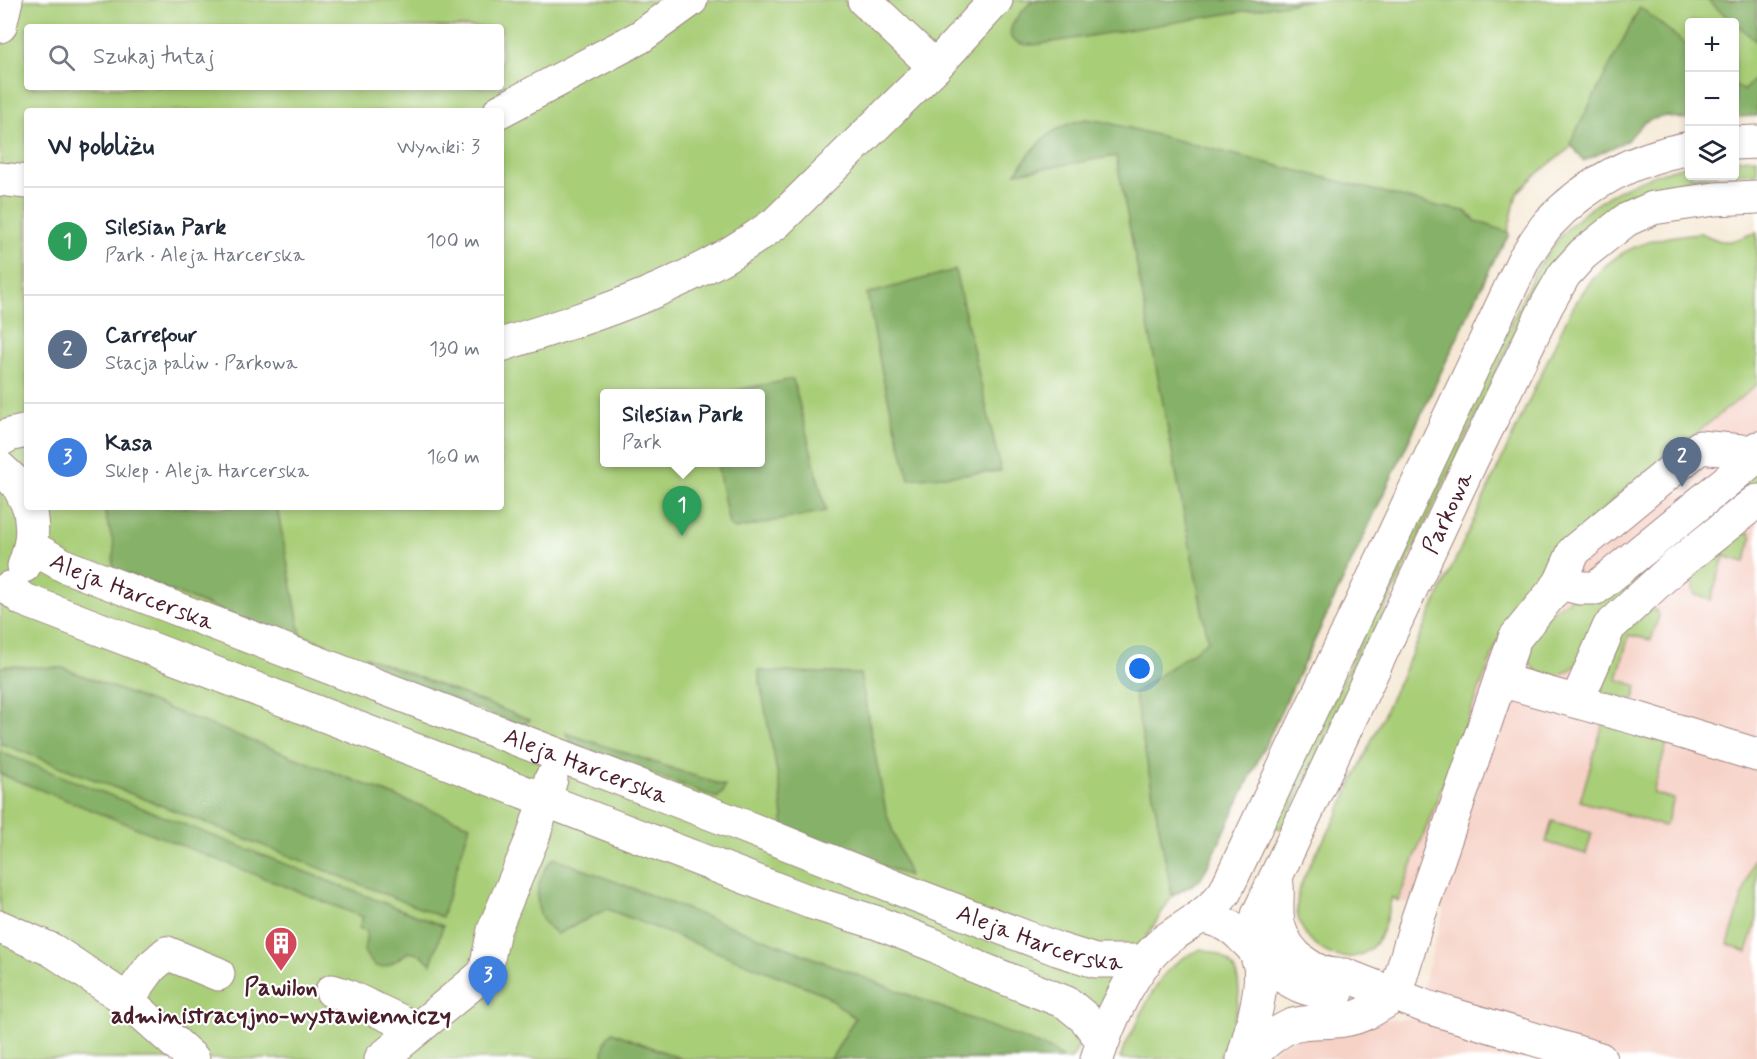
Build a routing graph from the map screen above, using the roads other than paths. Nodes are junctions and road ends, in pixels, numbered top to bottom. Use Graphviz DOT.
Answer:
graph roads {
  1 [pos="6,0"];
  2 [pos="691,0"];
  3 [pos="864,0"];
  4 [pos="996,0"];
  5 [pos="0,26"];
  6 [pos="935,67"];
  7 [pos="504,109"];
  8 [pos="1757,142"];
  9 [pos="1739,143"];
  10 [pos="1685,149"];
  11 [pos="0,179"];
  12 [pos="24,182"];
  13 [pos="1757,197"];
  14 [pos="504,344"];
  15 [pos="24,432"];
  16 [pos="0,440"];
  17 [pos="1754,450"];
  18 [pos="0,468"];
  19 [pos="24,496"];
  20 [pos="1757,501"];
  21 [pos="29,510"];
  22 [pos="31,547"];
  23 [pos="5,592"];
  24 [pos="1500,680"];
  25 [pos="366,682"];
  26 [pos="1576,701"];
  27 [pos="350,724"];
  28 [pos="1757,755"];
  29 [pos="560,756"];
  30 [pos="545,799"];
  31 [pos="753,830"];
  32 [pos="737,873"];
  33 [pos="1276,880"];
  34 [pos="1202,917"];
  35 [pos="0,927"];
  36 [pos="1257,956"];
  37 [pos="1405,960"];
  38 [pos="1146,961"];
  39 [pos="218,974"];
  40 [pos="1364,983"];
  41 [pos="332,992"];
  42 [pos="1395,996"];
  43 [pos="127,1000"];
  44 [pos="417,1029"];
  45 [pos="1100,1050"];
  46 [pos="193,1059"];
  47 [pos="381,1059"];
  48 [pos="1245,1059"];
  49 [pos="1600,1059"];
  1 -- 5 [label="street"];
  2 -- 7 [label="street"];
  3 -- 6 [label="street"];
  4 -- 6 [label="street"];
  6 -- 14 [label="street"];
  8 -- 9 [label="street"];
  10 -- 34 [label="street, Parkowa"];
  11 -- 12 [label="street"];
  13 -- 33 [label="street, Parkowa"];
  15 -- 16 [label="street"];
  17 -- 24 [label="street"];
  18 -- 19 [label="street"];
  20 -- 26 [label="street"];
  21 -- 22 [label="street"];
  22 -- 23 [label="street"];
  22 -- 25 [label="street, Aleja Harcerska"];
  23 -- 27 [label="street, Aleja Harcerska"];
  24 -- 26 [label="street"];
  24 -- 37 [label="street"];
  25 -- 27 [label="street"];
  25 -- 29 [label="street, Aleja Harcerska"];
  26 -- 28 [label="street"];
  27 -- 30 [label="street, Aleja Harcerska"];
  29 -- 30 [label="street"];
  29 -- 31 [label="street, Aleja Harcerska"];
  30 -- 32 [label="street, Aleja Harcerska"];
  30 -- 44 [label="street"];
  31 -- 32 [label="street"];
  31 -- 38 [label="street, Aleja Harcerska"];
  32 -- 45 [label="street, Aleja Harcerska"];
  33 -- 36 [label="street, Parkowa"];
  33 -- 40 [label="street"];
  34 -- 36 [label="street"];
  34 -- 38 [label="street, Parkowa"];
  35 -- 43 [label="street"];
  36 -- 40 [label="street"];
  36 -- 48 [label="street, Parkowa"];
  37 -- 40 [label="street"];
  37 -- 42 [label="street"];
  38 -- 45 [label="street, Parkowa"];
  39 -- 43 [label="street"];
  40 -- 42 [label="street"];
  41 -- 44 [label="street"];
  42 -- 48 [label="street"];
  42 -- 49 [label="street"];
  43 -- 46 [label="street"];
  44 -- 47 [label="street"];
}
